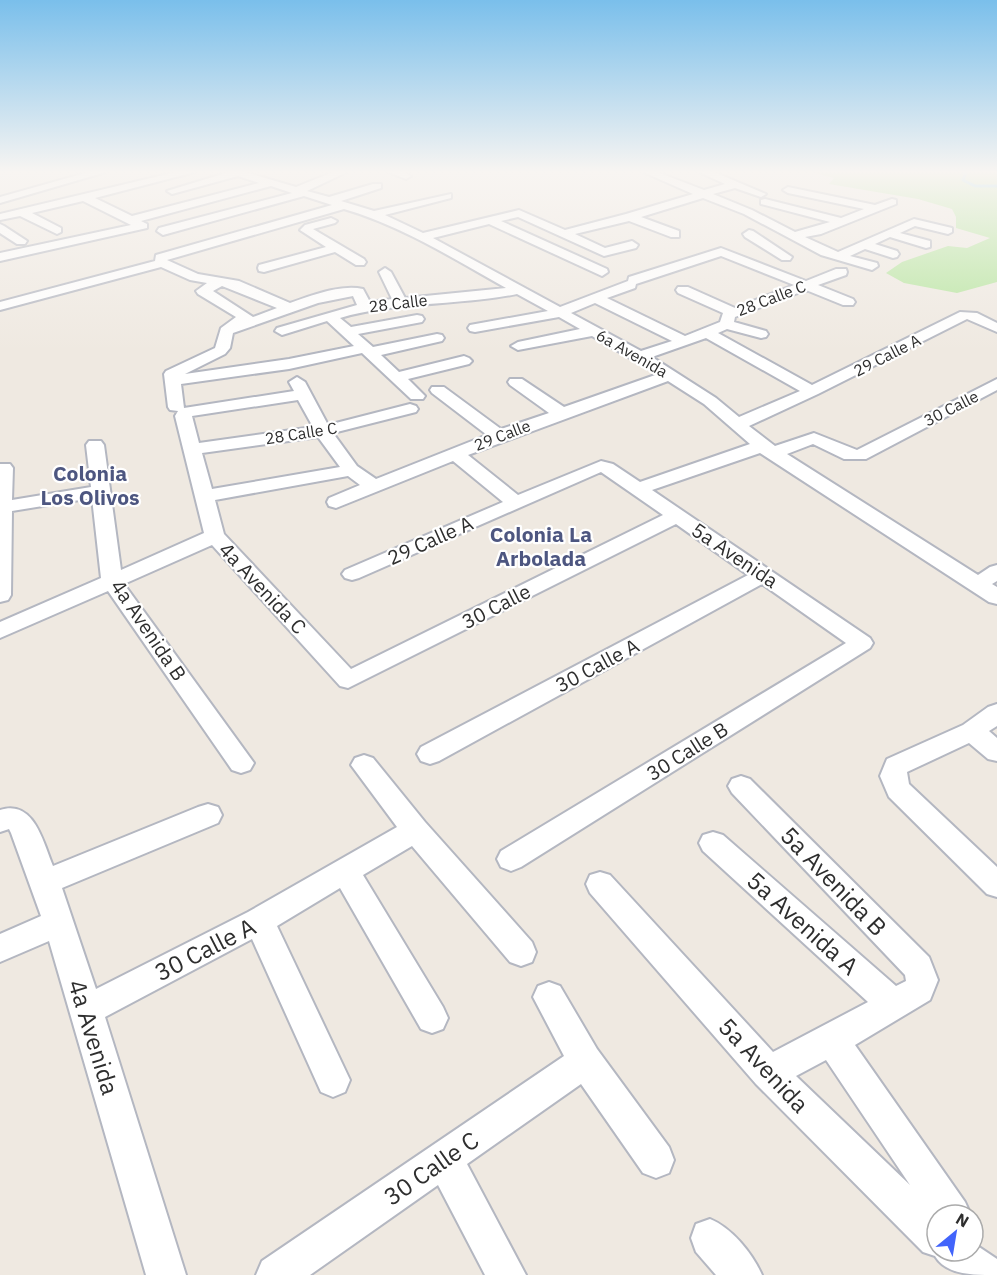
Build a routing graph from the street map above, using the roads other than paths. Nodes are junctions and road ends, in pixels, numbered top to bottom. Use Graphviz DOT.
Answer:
graph roads {
  1 [pos="6,232"];
  2 [pos="107,232"];
  3 [pos="165,232"];
  4 [pos="245,232"];
  5 [pos="307,232"];
  6 [pos="410,232"];
  7 [pos="444,232"];
  8 [pos="515,232"];
  9 [pos="560,232"];
  10 [pos="575,232"];
  11 [pos="668,232"];
  12 [pos="784,232"];
  13 [pos="813,232"];
  14 [pos="893,232"];
  15 [pos="890,233"];
  16 [pos="566,234"];
  17 [pos="675,234"];
  18 [pos="749,234"];
  19 [pos="792,236"];
  20 [pos="422,237"];
  21 [pos="21,241"];
  22 [pos="863,244"];
  23 [pos="926,244"];
  24 [pos="632,245"];
  25 [pos="199,246"];
  26 [pos="337,248"];
  27 [pos="186,250"];
  28 [pos="894,254"];
  29 [pos="839,256"];
  30 [pos="0,257"];
  31 [pos="210,260"];
  32 [pos="161,261"];
  33 [pos="360,262"];
  34 [pos="872,266"];
  35 [pos="758,267"];
  36 [pos="264,268"];
  37 [pos="385,272"];
  38 [pos="602,272"];
  39 [pos="841,272"];
  40 [pos="221,281"];
  41 [pos="804,285"];
  42 [pos="517,290"];
  43 [pos="683,290"];
  44 [pos="596,298"];
  45 [pos="400,302"];
  46 [pos="848,302"];
  47 [pos="0,306"];
  48 [pos="365,307"];
  49 [pos="291,309"];
  50 [pos="557,311"];
  51 [pos="331,317"];
  52 [pos="731,318"];
  53 [pos="417,319"];
  54 [pos="578,322"];
  55 [pos="997,328"];
  56 [pos="226,331"];
  57 [pos="282,331"];
  58 [pos="594,331"];
  59 [pos="348,332"];
  60 [pos="706,332"];
  61 [pos="761,334"];
  62 [pos="437,338"];
  63 [pos="685,342"];
  64 [pos="518,346"];
  65 [pos="369,350"];
  66 [pos="640,356"];
  67 [pos="464,361"];
  68 [pos="289,364"];
  69 [pos="671,375"];
  70 [pos="396,376"];
  71 [pos="172,380"];
  72 [pos="516,382"];
  73 [pos="997,384"];
  74 [pos="438,390"];
  75 [pos="812,391"];
  76 [pos="303,394"];
  77 [pos="180,411"];
  78 [pos="561,413"];
  79 [pos="736,425"];
  80 [pos="323,431"];
  81 [pos="499,436"];
  82 [pos="95,445"];
  83 [pos="191,449"];
  84 [pos="768,450"];
  85 [pos="456,454"];
  86 [pos="4,468"];
  87 [pos="607,468"];
  88 [pos="351,470"];
  89 [pos="373,486"];
  90 [pos="638,489"];
  91 [pos="100,491"];
  92 [pos="205,496"];
  93 [pos="336,502"];
  94 [pos="515,502"];
  95 [pos="3,507"];
  96 [pos="677,516"];
  97 [pos="215,536"];
  98 [pos="997,571"];
  99 [pos="352,574"];
  100 [pos="764,576"];
  101 [pos="112,582"];
  102 [pos="978,585"];
  103 [pos="0,595"];
  104 [pos="997,597"];
  105 [pos="0,631"];
  106 [pos="862,642"];
  107 [pos="348,680"];
  108 [pos="997,713"];
  109 [pos="972,731"];
  110 [pos="997,752"];
  111 [pos="430,754"];
  112 [pos="241,763"];
  113 [pos="364,765"];
  114 [pos="741,786"];
  115 [pos="208,815"];
  116 [pos="0,821"];
  117 [pos="415,830"];
  118 [pos="713,843"];
  119 [pos="511,859"];
  120 [pos="345,871"];
  121 [pos="45,882"];
  122 [pos="600,884"];
  123 [pos="997,885"];
  124 [pos="259,921"];
  125 [pos="58,923"];
  126 [pos="0,948"];
  127 [pos="521,952"];
  128 [pos="549,997"];
  129 [pos="893,1004"];
  130 [pos="87,1010"];
  131 [pos="432,1018"];
  132 [pos="832,1040"];
  133 [pos="585,1061"];
  134 [pos="768,1072"];
  135 [pos="333,1080"];
  136 [pos="444,1159"];
  137 [pos="656,1160"];
  138 [pos="944,1203"];
  139 [pos="925,1226"];
  140 [pos="710,1238"];
  141 [pos="967,1263"];
  142 [pos="279,1274"];
  143 [pos="166,1275"];
  144 [pos="506,1275"];
  145 [pos="742,1275"];
  146 [pos="991,1275"];
  1 -- 21 [label="street"];
  2 -- 30 [label="street"];
  3 -- 25 [label="street"];
  4 -- 25 [label="street"];
  5 -- 26 [label="street"];
  6 -- 20 [label="street, 6a Avenida"];
  7 -- 20 [label="street"];
  8 -- 38 [label="street"];
  9 -- 16 [label="street"];
  10 -- 16 [label="street"];
  11 -- 17 [label="street"];
  12 -- 19 [label="street"];
  13 -- 19 [label="street"];
  14 -- 15 [label="street"];
  15 -- 22 [label="street"];
  15 -- 23 [label="street"];
  16 -- 24 [label="street"];
  18 -- 35 [label="street"];
  19 -- 29 [label="street"];
  20 -- 42 [label="street, 6a Avenida"];
  22 -- 28 [label="street"];
  22 -- 29 [label="street"];
  25 -- 27 [label="street"];
  26 -- 33 [label="street"];
  26 -- 36 [label="street"];
  27 -- 31 [label="street"];
  27 -- 32 [label="street"];
  29 -- 34 [label="street"];
  32 -- 40 [label="street"];
  32 -- 47 [label="street"];
  35 -- 41 [label="street"];
  35 -- 44 [label="street"];
  37 -- 45 [label="street"];
  39 -- 41 [label="street, 28 Calle C"];
  40 -- 49 [label="street"];
  40 -- 56 [label="street"];
  41 -- 46 [label="street"];
  41 -- 52 [label="street, 28 Calle C"];
  42 -- 45 [label="street, 28 Calle"];
  42 -- 50 [label="street, 6a Avenida"];
  43 -- 52 [label="street"];
  44 -- 50 [label="street"];
  44 -- 63 [label="street"];
  45 -- 48 [label="street, 28 Calle"];
  48 -- 49 [label="street"];
  48 -- 51 [label="street, 28 Calle"];
  49 -- 56 [label="street"];
  50 -- 54 [label="street, 6a Avenida"];
  50 -- 54 [label="street"];
  51 -- 57 [label="street, 28 Calle"];
  51 -- 59 [label="street"];
  52 -- 60 [label="street, 28 Calle C"];
  52 -- 61 [label="street"];
  53 -- 59 [label="street"];
  54 -- 58 [label="street, 6a Avenida"];
  55 -- 75 [label="street, 29 Calle A"];
  56 -- 71 [label="street"];
  58 -- 64 [label="street"];
  58 -- 66 [label="street, 6a Avenida"];
  59 -- 65 [label="street"];
  60 -- 63 [label="street, 28 Calle C"];
  60 -- 75 [label="street"];
  62 -- 65 [label="street"];
  63 -- 66 [label="street, 28 Calle C"];
  65 -- 68 [label="street"];
  65 -- 70 [label="street"];
  66 -- 69 [label="street, 6a Avenida"];
  67 -- 70 [label="street"];
  68 -- 71 [label="street"];
  68 -- 76 [label="street"];
  69 -- 78 [label="street, 29 Calle"];
  69 -- 79 [label="street, 6a Avenida"];
  70 -- 80 [label="street, 28 Calle C"];
  71 -- 77 [label="street, 4a Avenida C"];
  72 -- 78 [label="street"];
  73 -- 84 [label="street, 30 Calle"];
  74 -- 81 [label="street"];
  75 -- 79 [label="street, 29 Calle A"];
  76 -- 77 [label="street"];
  76 -- 80 [label="street"];
  77 -- 83 [label="street, 4a Avenida C"];
  78 -- 81 [label="street, 29 Calle"];
  79 -- 84 [label="street, 6a Avenida"];
  80 -- 83 [label="street, 28 Calle C"];
  80 -- 88 [label="street"];
  81 -- 85 [label="street, 29 Calle"];
  82 -- 91 [label="street, 4a Avenida B"];
  83 -- 92 [label="street, 4a Avenida C"];
  84 -- 90 [label="street, 30 Calle"];
  84 -- 102 [label="street, 6a Avenida"];
  85 -- 89 [label="street, 29 Calle"];
  85 -- 94 [label="street"];
  86 -- 95 [label="street"];
  87 -- 90 [label="street, 5a Avenida"];
  87 -- 94 [label="street, 29 Calle A"];
  88 -- 89 [label="street"];
  88 -- 92 [label="street"];
  89 -- 93 [label="street, 29 Calle"];
  90 -- 96 [label="street, 5a Avenida"];
  91 -- 95 [label="street"];
  91 -- 101 [label="street, 4a Avenida B"];
  92 -- 97 [label="street, 4a Avenida C"];
  94 -- 99 [label="street, 29 Calle A"];
  95 -- 103 [label="street"];
  96 -- 100 [label="street, 5a Avenida"];
  96 -- 107 [label="street, 30 Calle"];
  97 -- 101 [label="street"];
  97 -- 107 [label="street, 4a Avenida C"];
  98 -- 102 [label="street"];
  100 -- 106 [label="street, 5a Avenida"];
  100 -- 111 [label="street, 30 Calle A"];
  101 -- 105 [label="street"];
  101 -- 112 [label="street, 4a Avenida B"];
  102 -- 104 [label="street, 6a Avenida"];
  106 -- 119 [label="street, 30 Calle B"];
  108 -- 109 [label="street"];
  109 -- 110 [label="street"];
  109 -- 123 [label="street"];
  113 -- 117 [label="street"];
  114 -- 129 [label="street, 5a Avenida B"];
  115 -- 121 [label="street"];
  116 -- 121 [label="street, 4a Avenida"];
  117 -- 120 [label="street, 30 Calle A"];
  117 -- 127 [label="street"];
  118 -- 129 [label="street, 5a Avenida A"];
  120 -- 124 [label="street, 30 Calle A"];
  120 -- 131 [label="street"];
  121 -- 125 [label="street, 4a Avenida"];
  122 -- 134 [label="street, 5a Avenida"];
  124 -- 130 [label="street, 30 Calle A"];
  124 -- 135 [label="street"];
  125 -- 126 [label="street"];
  125 -- 130 [label="street, 4a Avenida"];
  128 -- 133 [label="street"];
  129 -- 132 [label="street"];
  130 -- 143 [label="street, 4a Avenida"];
  132 -- 134 [label="street"];
  132 -- 138 [label="street"];
  133 -- 136 [label="street, 30 Calle C"];
  133 -- 137 [label="street"];
  134 -- 139 [label="street, 5a Avenida"];
  136 -- 142 [label="street, 30 Calle C"];
  136 -- 144 [label="street"];
  140 -- 145 [label="street"];
  141 -- 146 [label="street"];
}
